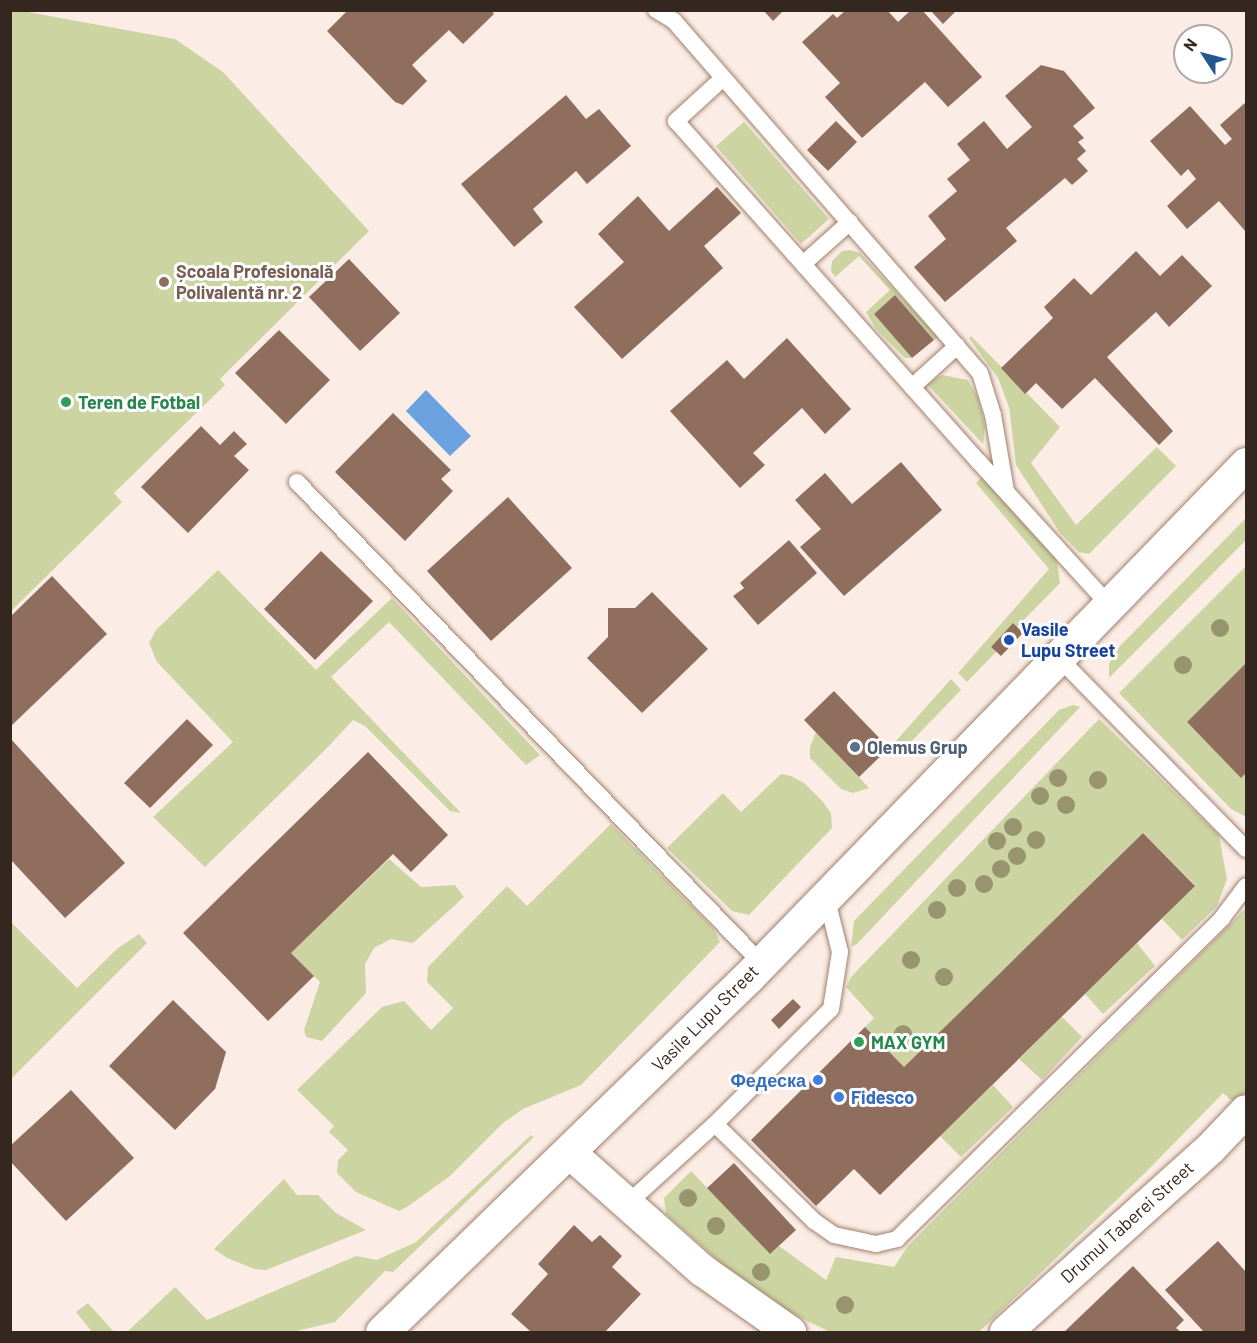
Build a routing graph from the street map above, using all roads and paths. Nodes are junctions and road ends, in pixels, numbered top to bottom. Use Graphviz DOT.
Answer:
graph roads {
  1 [pos="656,10"];
  2 [pos="723,78"];
  3 [pos="850,222"];
  4 [pos="803,264"];
  5 [pos="957,346"];
  6 [pos="912,387"];
  7 [pos="1246,464"];
  8 [pos="297,482"];
  9 [pos="1006,491"];
  10 [pos="1109,604"];
  11 [pos="1057,656"];
  12 [pos="1246,849"];
  13 [pos="1246,886"];
  14 [pos="826,896"];
  15 [pos="761,963"];
  16 [pos="1246,1111"];
  17 [pos="715,1125"];
  18 [pos="569,1152"];
  19 [pos="627,1204"];
  20 [pos="382,1332"];
  21 [pos="790,1332"];
  22 [pos="1006,1332"];
  1 -- 2 [label="lane"];
  2 -- 3 [label="lane"];
  2 -- 4 [label="lane"];
  3 -- 4 [label="lane"];
  3 -- 5 [label="lane"];
  4 -- 6 [label="lane"];
  5 -- 6 [label="lane"];
  5 -- 9 [label="lane"];
  6 -- 9 [label="lane"];
  7 -- 10 [label="main road, Vasile Lupu Street"];
  8 -- 15 [label="lane"];
  9 -- 10 [label="lane"];
  10 -- 11 [label="main road, Vasile Lupu Street"];
  11 -- 12 [label="lane"];
  11 -- 14 [label="main road, Vasile Lupu Street"];
  13 -- 17 [label="lane"];
  14 -- 15 [label="main road, Vasile Lupu Street"];
  14 -- 17 [label="lane"];
  15 -- 18 [label="main road, Vasile Lupu Street"];
  16 -- 22 [label="street, Drumul Taberei Street"];
  17 -- 19 [label="lane"];
  18 -- 19 [label="street"];
  18 -- 20 [label="main road, Vasile Lupu Street"];
  19 -- 21 [label="street"];
}
